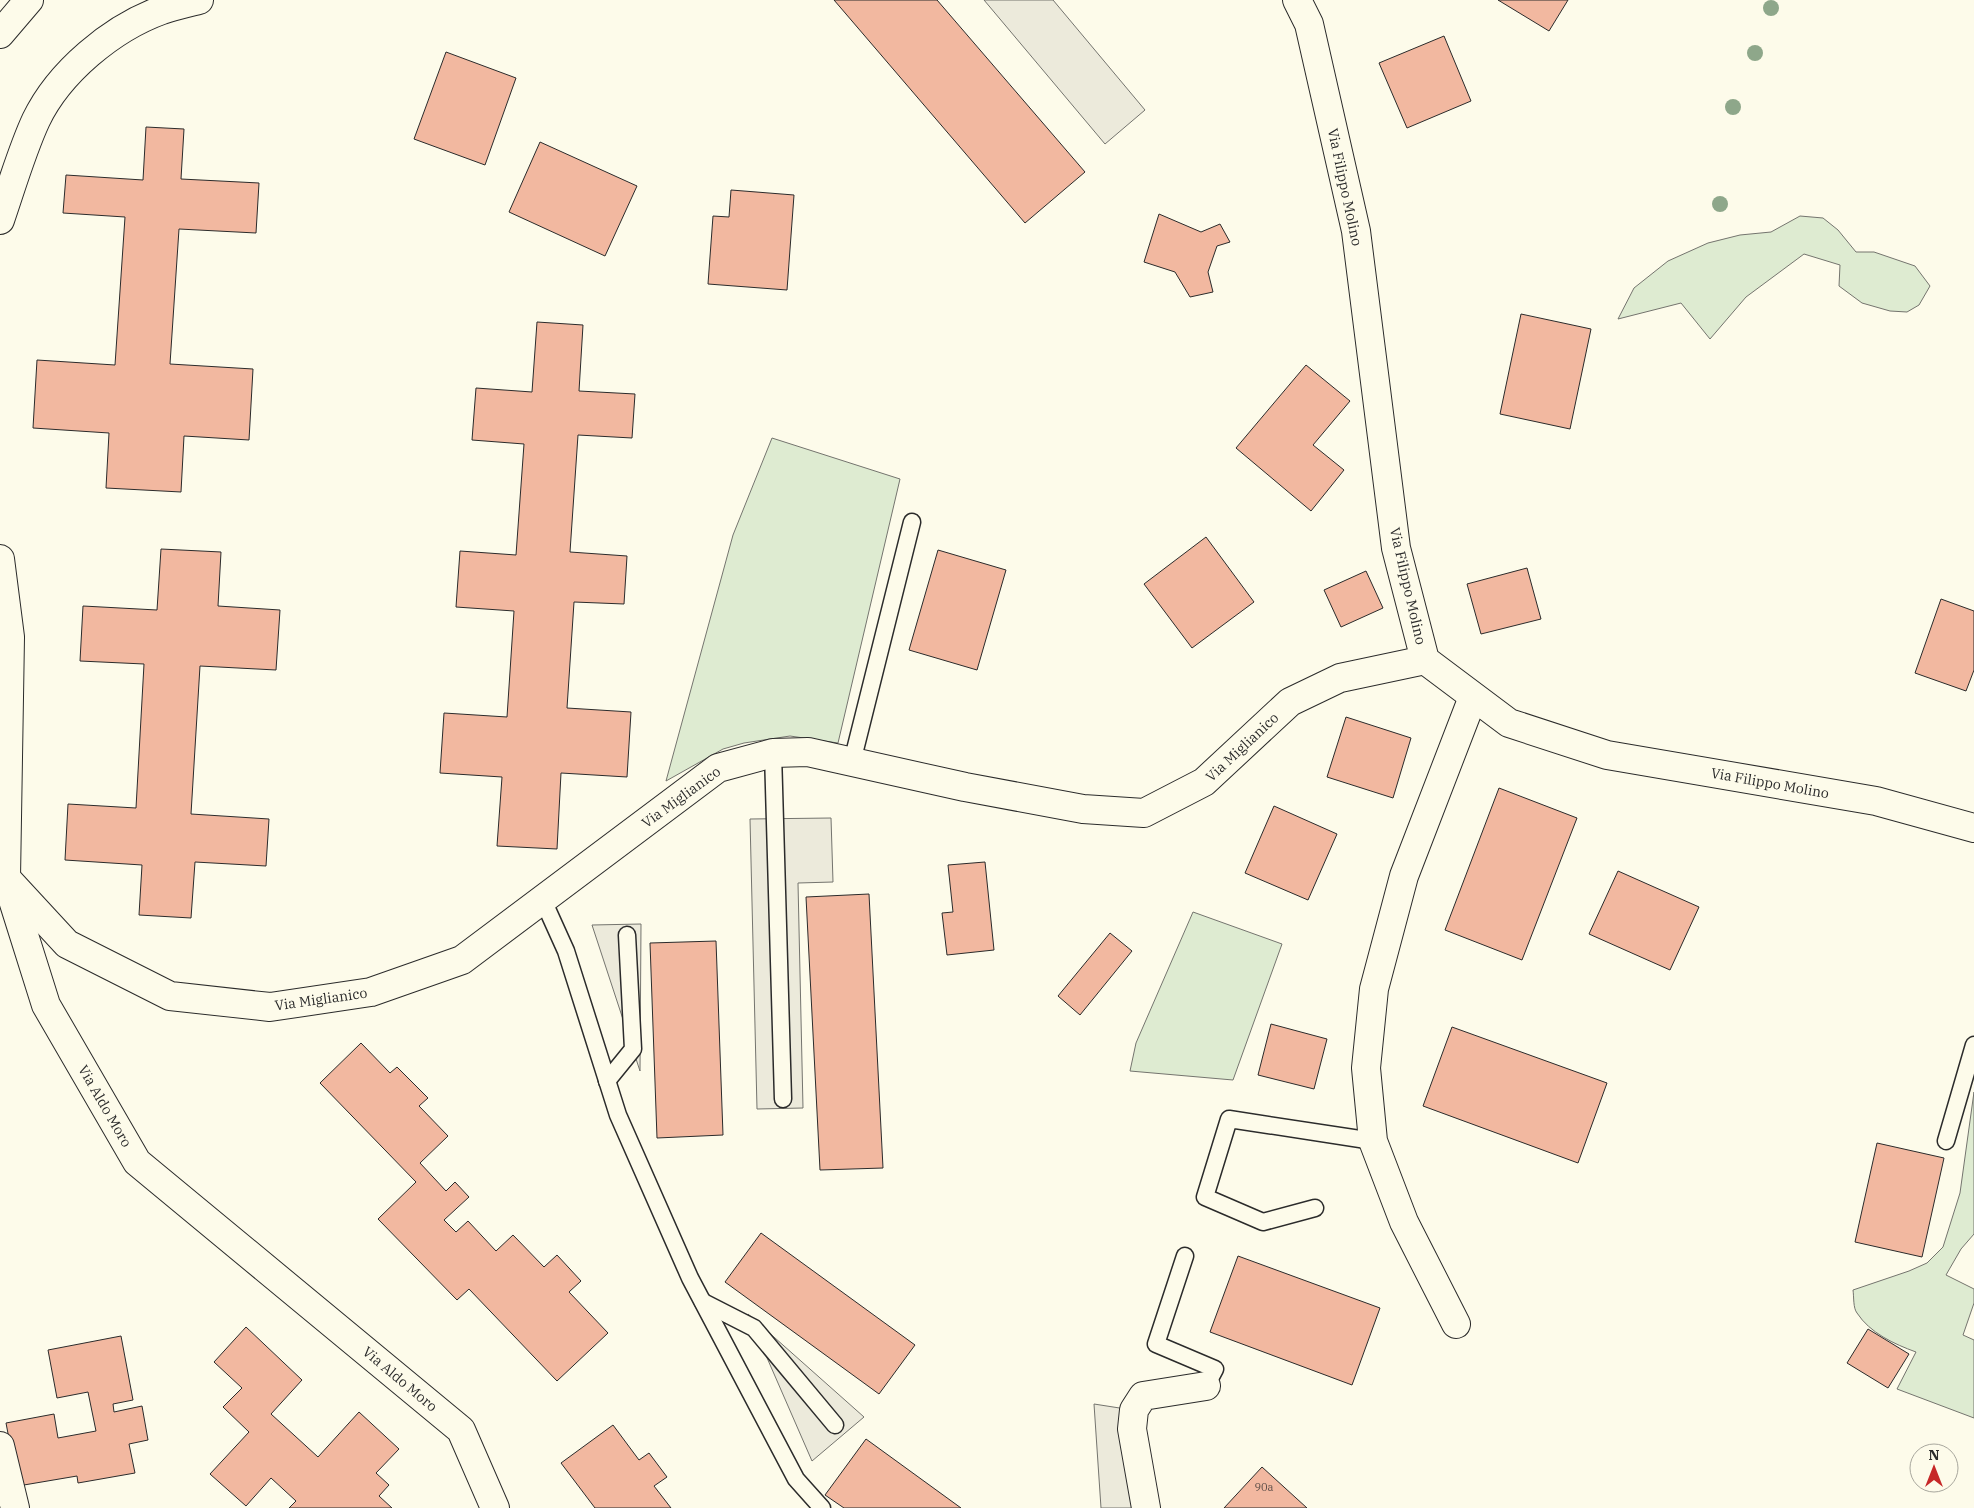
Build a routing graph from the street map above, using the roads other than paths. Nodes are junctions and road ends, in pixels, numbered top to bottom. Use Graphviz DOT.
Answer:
graph roads {
  1 [pos="29,0"];
  2 [pos="199,0"];
  3 [pos="1296,0"];
  4 [pos="0,34"];
  5 [pos="0,220"];
  6 [pos="912,522"];
  7 [pos="0,559"];
  8 [pos="1425,660"];
  9 [pos="1473,696"];
  10 [pos="773,753"];
  11 [pos="852,762"];
  12 [pos="1974,828"];
  13 [pos="6,878"];
  14 [pos="543,900"];
  15 [pos="627,935"];
  16 [pos="1974,1045"];
  17 [pos="607,1081"];
  18 [pos="782,1099"];
  19 [pos="1373,1141"];
  20 [pos="1946,1141"];
  21 [pos="1315,1208"];
  22 [pos="1185,1256"];
  23 [pos="703,1302"];
  24 [pos="1456,1324"];
  25 [pos="1206,1386"];
  26 [pos="835,1425"];
  27 [pos="0,1446"];
  28 [pos="16,1508"];
  29 [pos="495,1508"];
  30 [pos="822,1508"];
  31 [pos="1146,1508"];
  1 -- 4 [label="street"];
  2 -- 5 [label="street"];
  3 -- 8 [label="street, Via Filippo Molino"];
  6 -- 11 [label="lane"];
  7 -- 13 [label="street, Via Aldo Moro"];
  8 -- 9 [label="street, Via Filippo Molino"];
  8 -- 11 [label="street, Via Miglianico"];
  9 -- 12 [label="street, Via Filippo Molino"];
  9 -- 19 [label="street"];
  10 -- 11 [label="street, Via Miglianico"];
  10 -- 14 [label="street, Via Miglianico"];
  10 -- 18 [label="lane"];
  13 -- 14 [label="street, Via Miglianico"];
  13 -- 29 [label="street, Via Aldo Moro"];
  14 -- 17 [label="lane"];
  15 -- 17 [label="lane"];
  16 -- 20 [label="lane"];
  17 -- 23 [label="lane"];
  19 -- 21 [label="lane"];
  19 -- 24 [label="street"];
  22 -- 25 [label="lane"];
  23 -- 26 [label="lane"];
  23 -- 30 [label="lane"];
  25 -- 31 [label="street"];
  27 -- 28 [label="street"];
}
